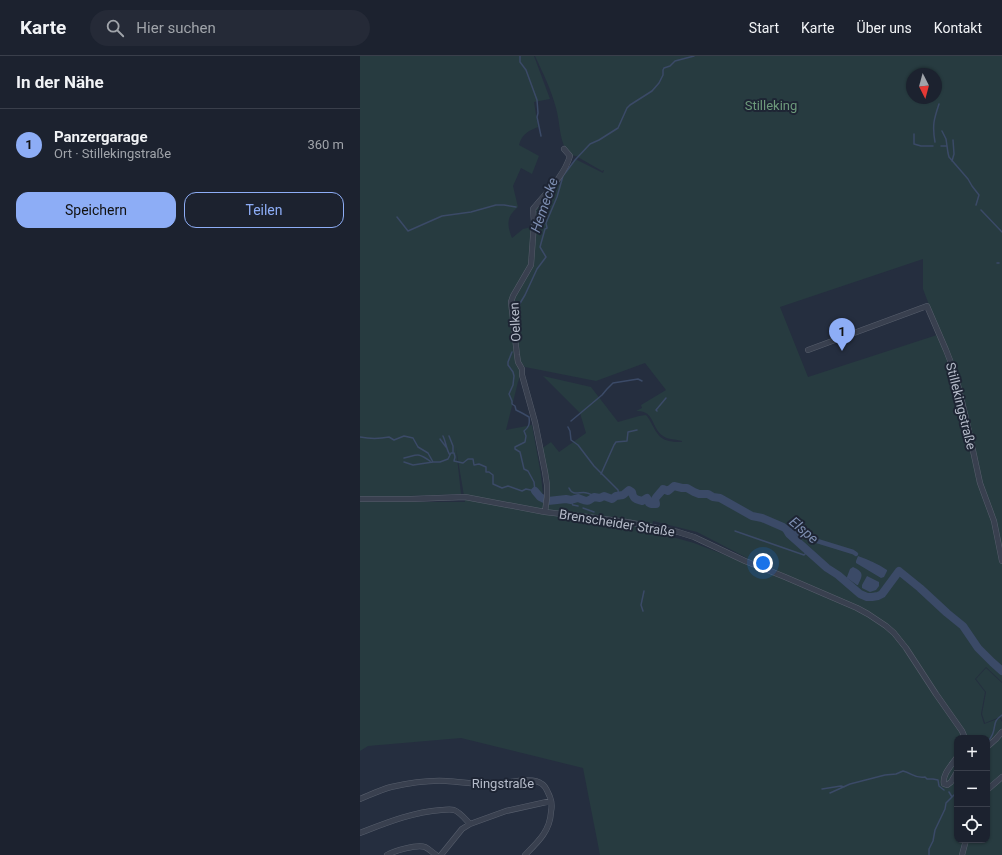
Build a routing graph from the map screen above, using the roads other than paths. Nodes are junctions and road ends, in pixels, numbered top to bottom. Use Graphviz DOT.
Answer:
graph roads {
  1 [pos="564,149"];
  2 [pos="808,350"];
  3 [pos="522,369"];
  4 [pos="360,499"];
  5 [pos="545,512"];
  6 [pos="1002,561"];
  7 [pos="1002,732"];
  8 [pos="964,735"];
  9 [pos="990,744"];
  10 [pos="954,762"];
  11 [pos="954,777"];
  12 [pos="1002,777"];
  13 [pos="990,787"];
  14 [pos="360,800"];
  15 [pos="551,801"];
  16 [pos="470,824"];
  17 [pos="360,833"];
  18 [pos="965,843"];
  19 [pos="387,855"];
  20 [pos="436,855"];
  21 [pos="441,855"];
  22 [pos="526,855"];
  23 [pos="962,855"];
  1 -- 3 [label="street, Oelken"];
  2 -- 6 [label="street, Stillekingstraße"];
  3 -- 5 [label="street, Brenscheider Straße"];
  4 -- 5 [label="street, Brenscheider Straße"];
  5 -- 8 [label="street, Brenscheider Straße"];
  7 -- 9 [label="street"];
  10 -- 11 [label="street"];
  12 -- 13 [label="street"];
  14 -- 15 [label="street, Ringstraße"];
  15 -- 16 [label="street"];
  15 -- 22 [label="street, Ringstraße"];
  16 -- 17 [label="street"];
  16 -- 21 [label="street"];
  18 -- 23 [label="street"];
  19 -- 20 [label="street"];
}
